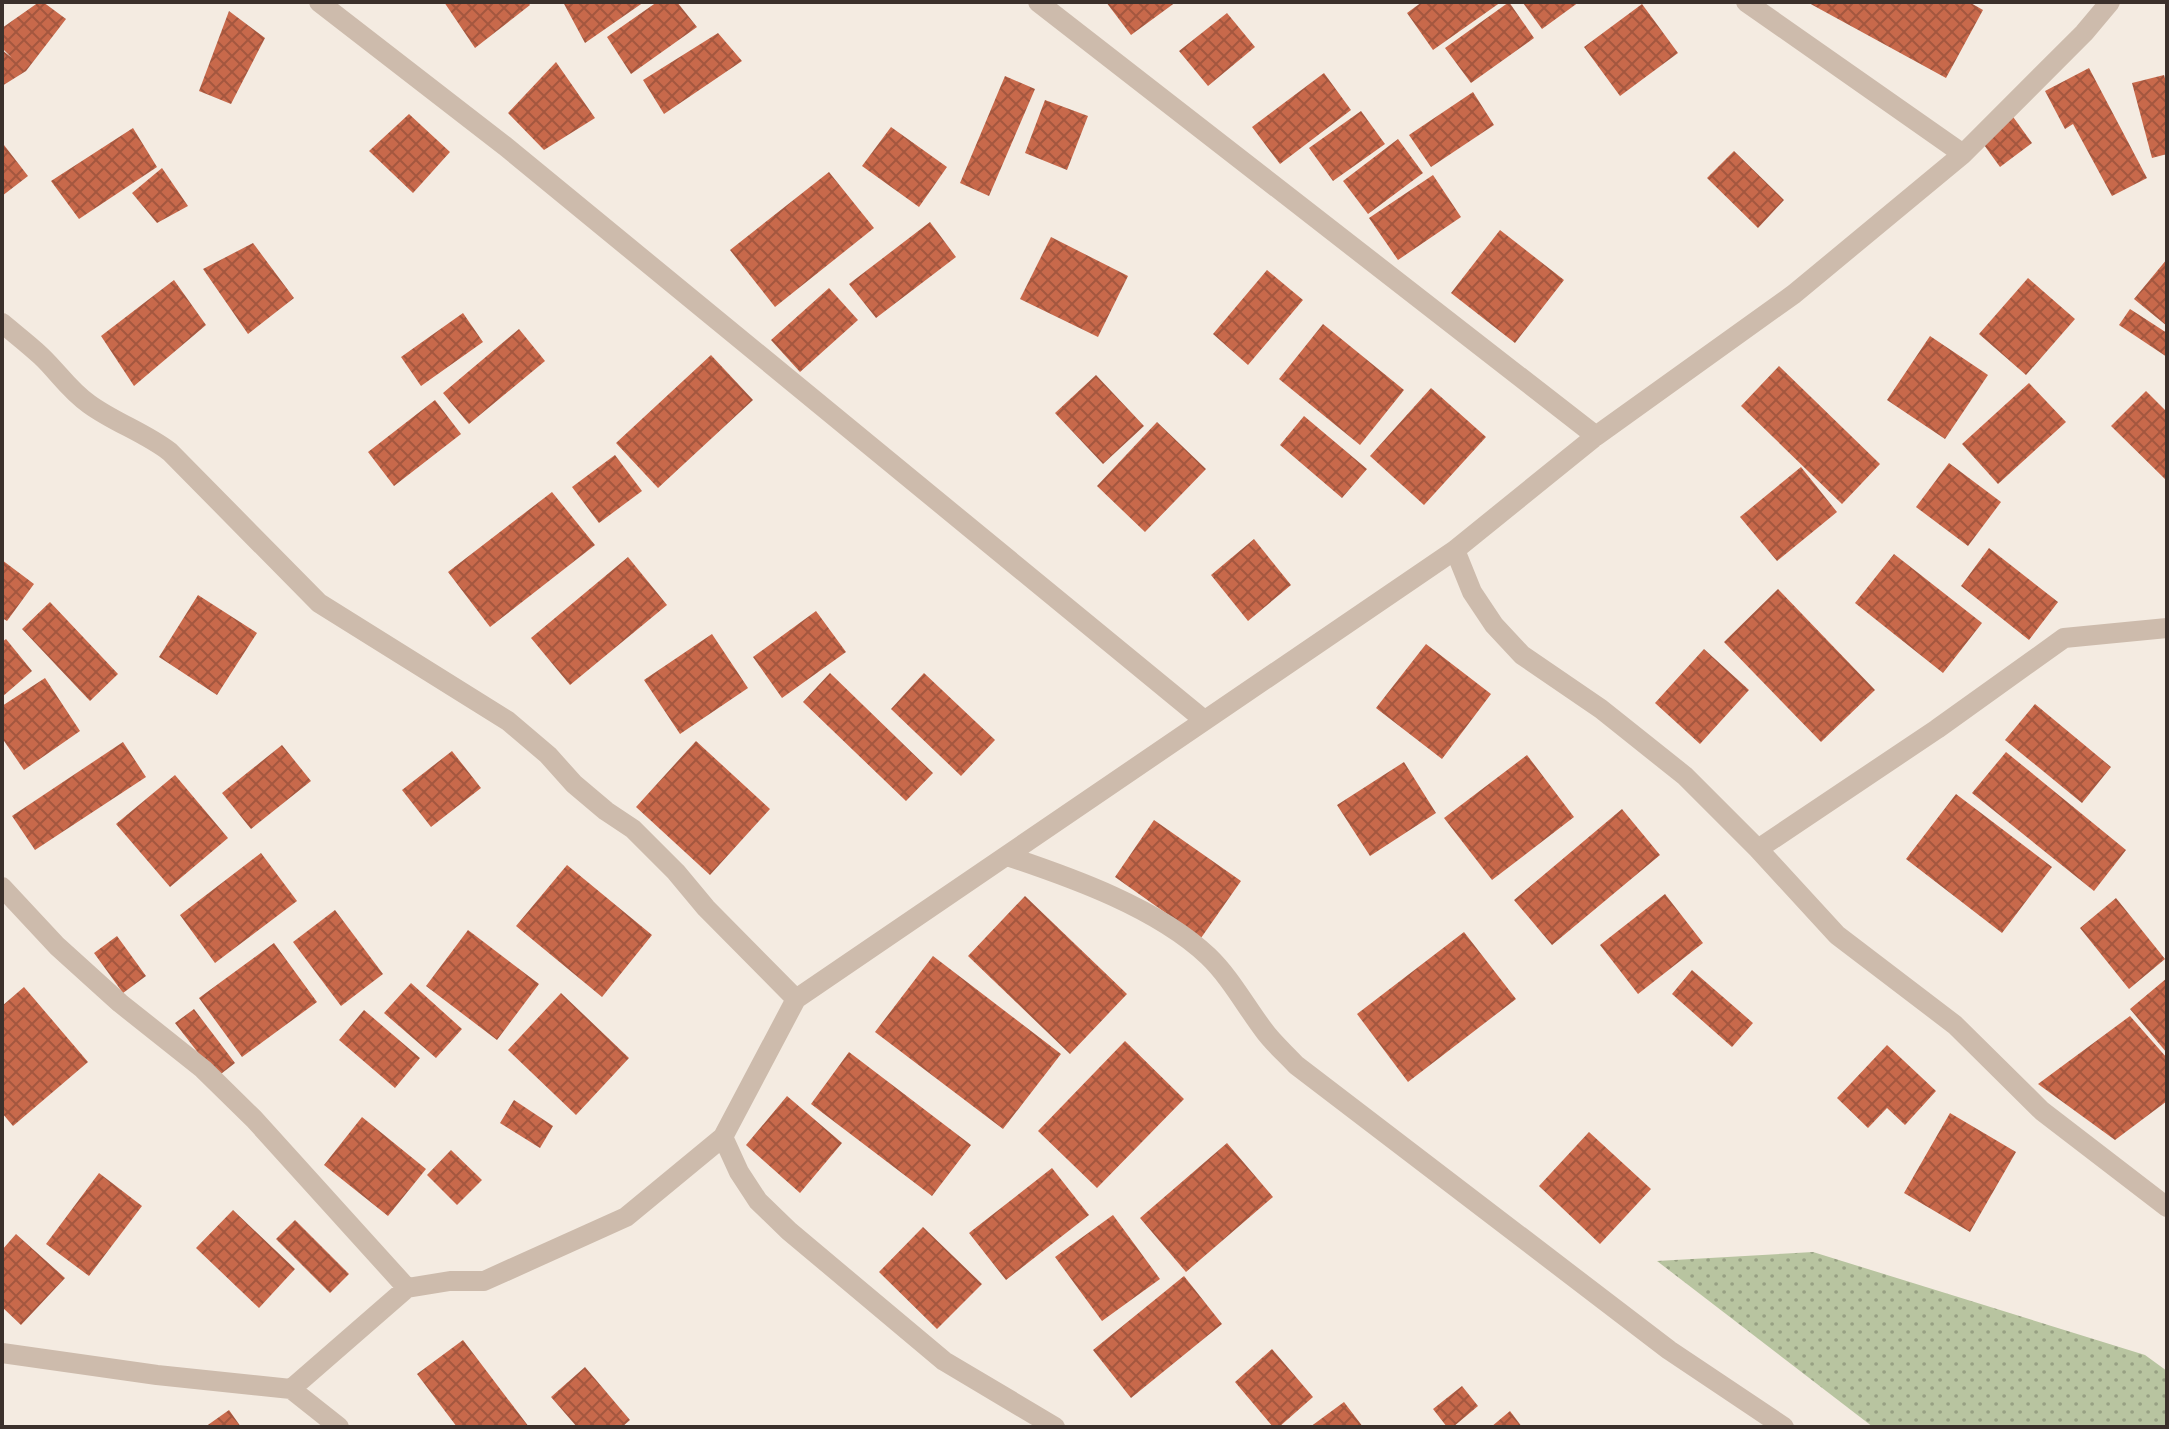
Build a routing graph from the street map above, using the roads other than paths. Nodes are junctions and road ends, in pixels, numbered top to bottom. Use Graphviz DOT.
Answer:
graph roads {
  1 [pos="319,2"];
  2 [pos="1038,2"];
  3 [pos="1746,2"];
  4 [pos="2110,2"];
  5 [pos="1963,154"];
  6 [pos="2,323"];
  7 [pos="1596,436"];
  8 [pos="1455,550"];
  9 [pos="2167,628"];
  10 [pos="1204,720"];
  11 [pos="1758,849"];
  12 [pos="1007,856"];
  13 [pos="2,887"];
  14 [pos="796,999"];
  15 [pos="723,1137"];
  16 [pos="2167,1207"];
  17 [pos="407,1288"];
  18 [pos="2,1353"];
  19 [pos="291,1389"];
  20 [pos="339,1427"];
  21 [pos="1055,1427"];
  22 [pos="1784,1427"];
  1 -- 10 [label="street"];
  2 -- 7 [label="street"];
  3 -- 5 [label="street"];
  4 -- 5 [label="street"];
  5 -- 7 [label="street"];
  6 -- 14 [label="street"];
  7 -- 8 [label="street"];
  8 -- 10 [label="street"];
  8 -- 11 [label="street"];
  9 -- 11 [label="street"];
  10 -- 12 [label="street"];
  11 -- 16 [label="street"];
  12 -- 14 [label="street"];
  12 -- 22 [label="street"];
  13 -- 17 [label="street"];
  14 -- 15 [label="street"];
  15 -- 17 [label="street"];
  15 -- 21 [label="street"];
  17 -- 19 [label="street"];
  18 -- 19 [label="street"];
  19 -- 20 [label="street"];
}
